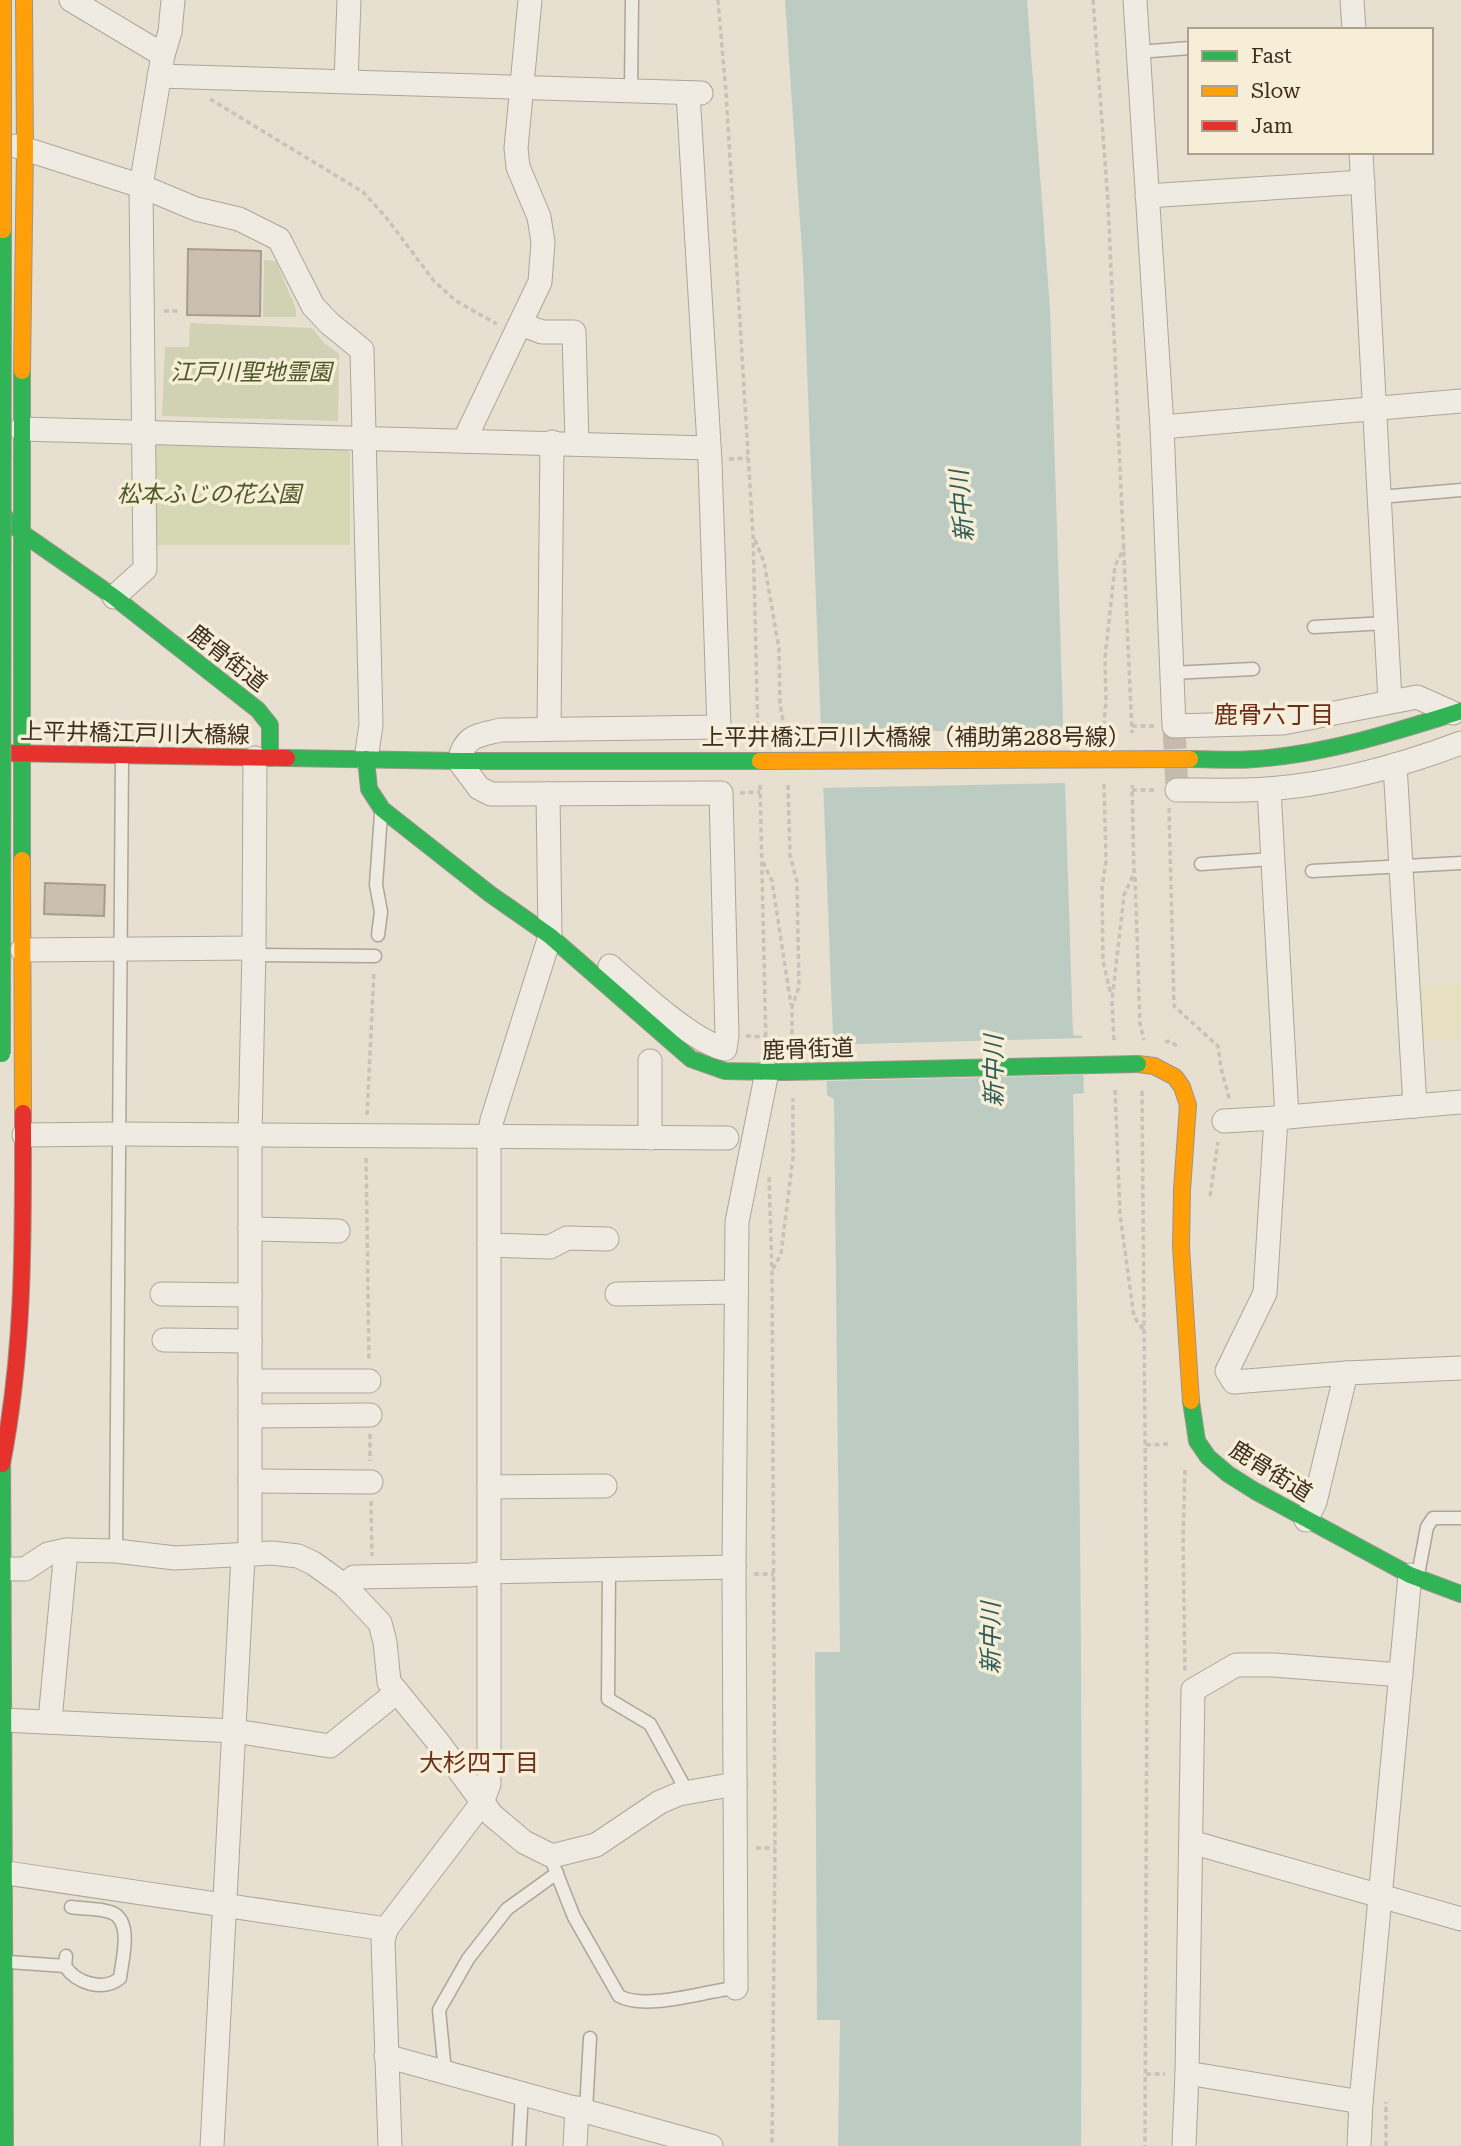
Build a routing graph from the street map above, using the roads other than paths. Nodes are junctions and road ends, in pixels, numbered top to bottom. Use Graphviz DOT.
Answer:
graph roads {
  1 [pos="3,0"];
  2 [pos="24,0"];
  3 [pos="71,0"];
  4 [pos="173,0"];
  5 [pos="349,0"];
  6 [pos="530,0"];
  7 [pos="632,0"];
  8 [pos="1135,0"];
  9 [pos="1352,0"];
  10 [pos="1354,28"];
  11 [pos="1188,48"];
  12 [pos="1139,52"];
  13 [pos="161,66"];
  14 [pos="346,81"];
  15 [pos="520,88"];
  16 [pos="631,91"];
  17 [pos="0,139"];
  18 [pos="25,150"];
  19 [pos="1361,154"];
  20 [pos="1363,182"];
  21 [pos="141,187"];
  22 [pos="1147,195"];
  23 [pos="518,329"];
  24 [pos="1461,401"];
  25 [pos="1375,407"];
  26 [pos="1162,427"];
  27 [pos="21,429"];
  28 [pos="143,432"];
  29 [pos="365,439"];
  30 [pos="464,441"];
  31 [pos="552,442"];
  32 [pos="576,443"];
  33 [pos="709,448"];
  34 [pos="1461,490"];
  35 [pos="1380,497"];
  36 [pos="0,513"];
  37 [pos="22,533"];
  38 [pos="114,597"];
  39 [pos="1386,623"];
  40 [pos="1314,627"];
  41 [pos="1254,670"];
  42 [pos="1171,673"];
  43 [pos="1390,701"];
  44 [pos="1457,712"];
  45 [pos="549,729"];
  46 [pos="1461,743"];
  47 [pos="0,753"];
  48 [pos="22,754"];
  49 [pos="122,755"];
  50 [pos="262,758"];
  51 [pos="366,759"];
  52 [pos="459,761"];
  53 [pos="1395,765"];
  54 [pos="1269,789"];
  55 [pos="1173,790"];
  56 [pos="548,794"];
  57 [pos="382,809"];
  58 [pos="1273,859"];
  59 [pos="1461,863"];
  60 [pos="1201,864"];
  61 [pos="1402,866"];
  62 [pos="1312,871"];
  63 [pos="549,929"];
  64 [pos="378,935"];
  65 [pos="122,949"];
  66 [pos="22,950"];
  67 [pos="254,951"];
  68 [pos="375,956"];
  69 [pos="2,1060"];
  70 [pos="650,1061"];
  71 [pos="776,1072"];
  72 [pos="1461,1102"];
  73 [pos="1415,1106"];
  74 [pos="1282,1117"];
  75 [pos="1224,1121"];
  76 [pos="119,1134"];
  77 [pos="24,1135"];
  78 [pos="250,1135"];
  79 [pos="489,1137"];
  80 [pos="650,1138"];
  81 [pos="727,1138"];
  82 [pos="250,1229"];
  83 [pos="338,1231"];
  84 [pos="607,1239"];
  85 [pos="489,1245"];
  86 [pos="736,1292"];
  87 [pos="162,1294"];
  88 [pos="617,1294"];
  89 [pos="250,1295"];
  90 [pos="164,1340"];
  91 [pos="2,1341"];
  92 [pos="250,1341"];
  93 [pos="1461,1368"];
  94 [pos="1346,1373"];
  95 [pos="250,1381"];
  96 [pos="369,1381"];
  97 [pos="370,1415"];
  98 [pos="250,1416"];
  99 [pos="2,1464"];
  100 [pos="250,1481"];
  101 [pos="371,1482"];
  102 [pos="604,1486"];
  103 [pos="489,1487"];
  104 [pos="1461,1518"];
  105 [pos="1306,1521"];
  106 [pos="66,1550"];
  107 [pos="116,1551"];
  108 [pos="247,1556"];
  109 [pos="734,1567"];
  110 [pos="3,1569"];
  111 [pos="609,1569"];
  112 [pos="489,1572"];
  113 [pos="1414,1576"];
  114 [pos="345,1586"];
  115 [pos="1461,1594"];
  116 [pos="1401,1675"];
  117 [pos="397,1692"];
  118 [pos="2,1720"];
  119 [pos="50,1720"];
  120 [pos="235,1731"];
  121 [pos="735,1784"];
  122 [pos="685,1793"];
  123 [pos="482,1803"];
  124 [pos="1191,1842"];
  125 [pos="553,1864"];
  126 [pos="1,1872"];
  127 [pos="1380,1896"];
  128 [pos="72,1898"];
  129 [pos="226,1905"];
  130 [pos="1461,1919"];
  131 [pos="386,1929"];
  132 [pos="4,1962"];
  133 [pos="736,1988"];
  134 [pos="590,2038"];
  135 [pos="386,2056"];
  136 [pos="445,2072"];
  137 [pos="1178,2074"];
  138 [pos="522,2093"];
  139 [pos="1361,2102"];
  140 [pos="581,2109"];
  141 [pos="5,2146"];
  142 [pos="212,2146"];
  143 [pos="390,2146"];
  144 [pos="519,2146"];
  145 [pos="575,2146"];
  146 [pos="711,2146"];
  147 [pos="1184,2146"];
  148 [pos="1359,2146"];
  1 -- 69 [label="street, bridge"];
  2 -- 18 [label="street"];
  3 -- 13 [label="street"];
  4 -- 13 [label="street"];
  5 -- 14 [label="street"];
  6 -- 15 [label="street"];
  7 -- 16 [label="lane"];
  8 -- 12 [label="street"];
  9 -- 10 [label="street"];
  11 -- 12 [label="lane"];
  12 -- 22 [label="street"];
  13 -- 14 [label="street"];
  13 -- 21 [label="street"];
  14 -- 15 [label="street"];
  15 -- 16 [label="street"];
  15 -- 23 [label="street"];
  16 -- 33 [label="street"];
  17 -- 18 [label="street"];
  18 -- 21 [label="street"];
  18 -- 27 [label="street"];
  19 -- 20 [label="street"];
  20 -- 22 [label="street"];
  20 -- 25 [label="street"];
  21 -- 28 [label="street"];
  21 -- 29 [label="street"];
  22 -- 26 [label="street"];
  23 -- 30 [label="street"];
  23 -- 32 [label="street"];
  24 -- 25 [label="street"];
  25 -- 26 [label="street"];
  25 -- 35 [label="street"];
  26 -- 42 [label="street"];
  27 -- 28 [label="street"];
  27 -- 37 [label="street"];
  28 -- 29 [label="street"];
  28 -- 38 [label="street"];
  29 -- 30 [label="street"];
  29 -- 51 [label="street"];
  30 -- 31 [label="street"];
  31 -- 32 [label="street"];
  31 -- 45 [label="street"];
  32 -- 33 [label="street"];
  33 -- 45 [label="street"];
  34 -- 35 [label="lane"];
  35 -- 39 [label="street"];
  36 -- 37 [label="street, 鹿骨街道"];
  37 -- 38 [label="street, 鹿骨街道"];
  37 -- 48 [label="street"];
  38 -- 50 [label="street, 鹿骨街道"];
  39 -- 40 [label="lane"];
  39 -- 43 [label="street"];
  41 -- 42 [label="lane"];
  42 -- 43 [label="street"];
  43 -- 44 [label="street"];
  44 -- 52 [label="street, 上平井橋江戸川大橋線（補助第288号線）, bridge"];
  45 -- 52 [label="street"];
  46 -- 53 [label="street"];
  47 -- 48 [label="street, 上平井橋江戸川大橋線"];
  48 -- 49 [label="street, 上平井橋江戸川大橋線"];
  48 -- 66 [label="street"];
  49 -- 50 [label="street, 上平井橋江戸川大橋線"];
  49 -- 65 [label="lane"];
  50 -- 51 [label="street"];
  50 -- 67 [label="street"];
  51 -- 52 [label="street, 上平井橋江戸川大橋線（補助第288号線）"];
  51 -- 57 [label="street, 鹿骨街道"];
  52 -- 56 [label="street"];
  53 -- 54 [label="street"];
  53 -- 61 [label="street"];
  54 -- 55 [label="street"];
  54 -- 58 [label="street"];
  56 -- 63 [label="street"];
  56 -- 63 [label="street"];
  57 -- 63 [label="street, 鹿骨街道"];
  57 -- 64 [label="lane"];
  58 -- 60 [label="lane"];
  58 -- 74 [label="street"];
  59 -- 61 [label="lane"];
  61 -- 62 [label="lane"];
  61 -- 73 [label="street"];
  63 -- 71 [label="street, 鹿骨街道"];
  63 -- 79 [label="street"];
  65 -- 66 [label="street"];
  65 -- 67 [label="street"];
  65 -- 76 [label="lane"];
  66 -- 77 [label="street"];
  67 -- 68 [label="lane"];
  67 -- 78 [label="street"];
  70 -- 80 [label="street"];
  71 -- 86 [label="street"];
  71 -- 105 [label="street, 鹿骨街道, bridge"];
  72 -- 73 [label="street"];
  73 -- 74 [label="street"];
  74 -- 75 [label="street"];
  74 -- 94 [label="street"];
  76 -- 77 [label="street"];
  76 -- 78 [label="street"];
  76 -- 107 [label="lane"];
  77 -- 99 [label="street"];
  78 -- 79 [label="street"];
  78 -- 82 [label="street"];
  79 -- 80 [label="street"];
  79 -- 85 [label="street"];
  80 -- 81 [label="street"];
  82 -- 83 [label="street"];
  82 -- 89 [label="street"];
  84 -- 85 [label="street"];
  85 -- 103 [label="street"];
  86 -- 88 [label="street"];
  86 -- 109 [label="street"];
  87 -- 89 [label="street"];
  89 -- 92 [label="street"];
  90 -- 92 [label="street"];
  91 -- 99 [label="street"];
  92 -- 95 [label="street"];
  93 -- 94 [label="street"];
  94 -- 105 [label="street"];
  95 -- 96 [label="street"];
  95 -- 98 [label="street"];
  97 -- 98 [label="street"];
  98 -- 100 [label="street"];
  99 -- 110 [label="street"];
  100 -- 101 [label="street"];
  100 -- 108 [label="street"];
  102 -- 103 [label="street"];
  103 -- 112 [label="street"];
  104 -- 113 [label="lane"];
  105 -- 113 [label="street, 鹿骨街道"];
  106 -- 107 [label="street"];
  106 -- 110 [label="street"];
  106 -- 119 [label="street"];
  107 -- 108 [label="street"];
  108 -- 114 [label="street"];
  108 -- 120 [label="street"];
  109 -- 111 [label="street"];
  109 -- 121 [label="street"];
  110 -- 118 [label="street"];
  111 -- 112 [label="street"];
  111 -- 122 [label="lane"];
  112 -- 114 [label="street"];
  112 -- 123 [label="street"];
  113 -- 115 [label="street, 鹿骨街道"];
  113 -- 116 [label="street"];
  114 -- 117 [label="street"];
  116 -- 124 [label="street"];
  116 -- 127 [label="street"];
  117 -- 120 [label="street"];
  117 -- 123 [label="street"];
  118 -- 119 [label="street"];
  118 -- 126 [label="street"];
  119 -- 120 [label="street"];
  120 -- 129 [label="street"];
  121 -- 122 [label="street"];
  121 -- 133 [label="street"];
  122 -- 125 [label="street"];
  123 -- 125 [label="street"];
  123 -- 131 [label="street"];
  124 -- 127 [label="street"];
  124 -- 137 [label="street"];
  125 -- 133 [label="lane"];
  125 -- 136 [label="lane"];
  126 -- 128 [label="street"];
  126 -- 132 [label="street"];
  127 -- 130 [label="street"];
  127 -- 139 [label="street"];
  128 -- 129 [label="street"];
  128 -- 132 [label="lane"];
  129 -- 131 [label="street"];
  129 -- 142 [label="street"];
  131 -- 135 [label="street"];
  132 -- 141 [label="street"];
  134 -- 140 [label="lane"];
  135 -- 136 [label="street"];
  135 -- 143 [label="street"];
  136 -- 138 [label="street"];
  137 -- 139 [label="street"];
  137 -- 147 [label="street"];
  138 -- 140 [label="street"];
  138 -- 144 [label="lane"];
  139 -- 148 [label="street"];
  140 -- 145 [label="street"];
  140 -- 146 [label="street"];
}
